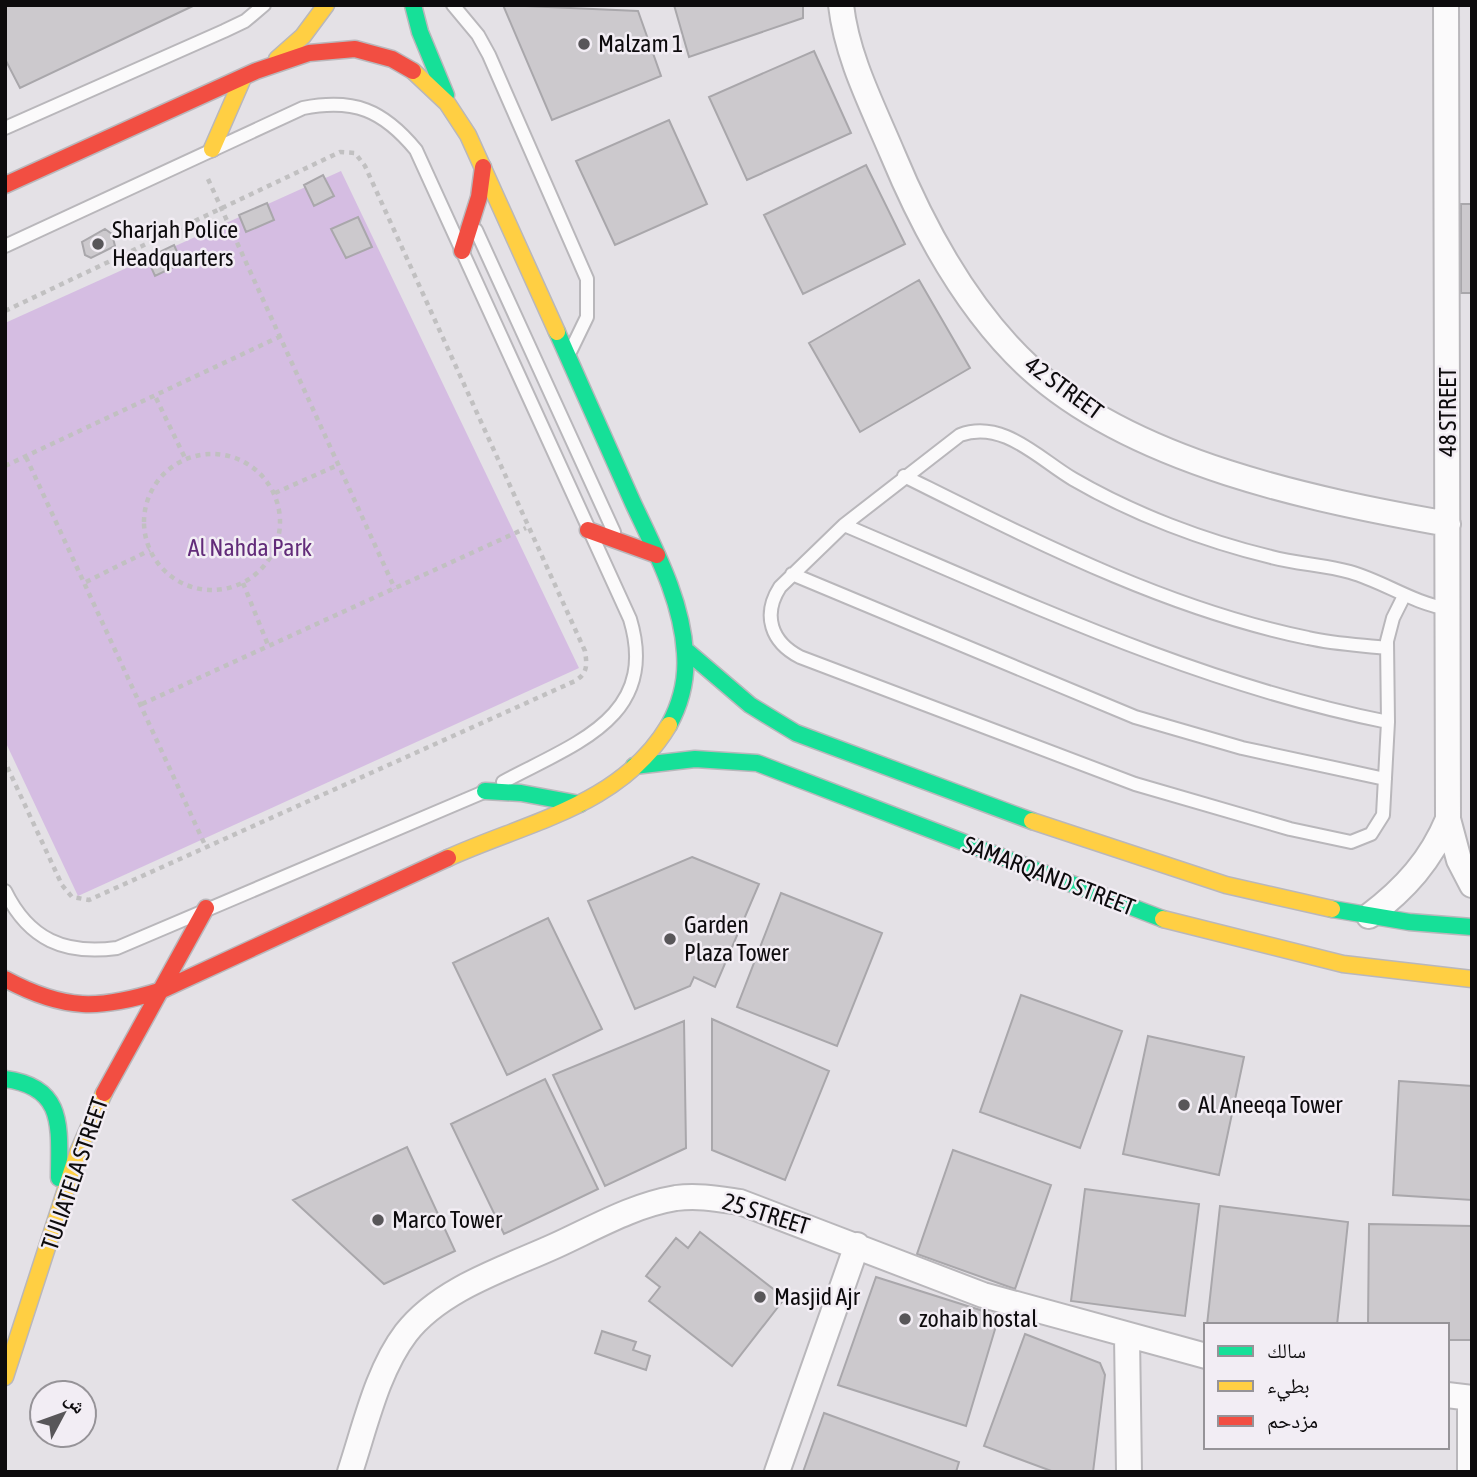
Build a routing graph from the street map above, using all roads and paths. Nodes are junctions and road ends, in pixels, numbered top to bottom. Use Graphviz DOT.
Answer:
graph roads {
  1 [pos="264,5"];
  2 [pos="326,5"];
  3 [pos="413,5"];
  4 [pos="453,5"];
  5 [pos="841,5"];
  6 [pos="1446,5"];
  7 [pos="268,68"];
  8 [pos="243,78"];
  9 [pos="449,101"];
  10 [pos="5,128"];
  11 [pos="205,153"];
  12 [pos="483,167"];
  13 [pos="5,185"];
  14 [pos="223,208"];
  15 [pos="472,223"];
  16 [pos="5,246"];
  17 [pos="463,251"];
  18 [pos="5,311"];
  19 [pos="281,336"];
  20 [pos="568,357"];
  21 [pos="156,398"];
  22 [pos="26,457"];
  23 [pos="185,458"];
  24 [pos="338,465"];
  25 [pos="5,466"];
  26 [pos="904,476"];
  27 [pos="275,494"];
  28 [pos="1448,524"];
  29 [pos="844,525"];
  30 [pos="526,528"];
  31 [pos="588,530"];
  32 [pos="618,542"];
  33 [pos="150,550"];
  34 [pos="657,555"];
  35 [pos="792,574"];
  36 [pos="86,583"];
  37 [pos="243,583"];
  38 [pos="395,589"];
  39 [pos="1404,596"];
  40 [pos="1449,609"];
  41 [pos="268,645"];
  42 [pos="1387,648"];
  43 [pos="688,652"];
  44 [pos="142,704"];
  45 [pos="1388,722"];
  46 [pos="5,762"];
  47 [pos="634,766"];
  48 [pos="1385,779"];
  49 [pos="485,792"];
  50 [pos="580,804"];
  51 [pos="1448,819"];
  52 [pos="205,845"];
  53 [pos="1472,885"];
  54 [pos="5,891"];
  55 [pos="206,908"];
  56 [pos="1369,916"];
  57 [pos="1472,927"];
  58 [pos="5,979"];
  59 [pos="1472,979"];
  60 [pos="162,990"];
  61 [pos="5,1079"];
  62 [pos="60,1206"];
  63 [pos="857,1245"];
  64 [pos="44,1263"];
  65 [pos="14,1296"];
  66 [pos="1127,1336"];
  67 [pos="1204,1355"];
  68 [pos="5,1377"];
  69 [pos="1463,1397"];
  70 [pos="350,1472"];
  71 [pos="777,1472"];
  72 [pos="1129,1472"];
  73 [pos="1471,1472"];
  1 -- 10 [label="lane"];
  2 -- 7 [label="street"];
  3 -- 9 [label="street"];
  4 -- 20 [label="lane"];
  5 -- 28 [label="street, 42 STREET"];
  6 -- 28 [label="street, 48 STREET"];
  7 -- 8 [label="street"];
  7 -- 9 [label="street"];
  8 -- 11 [label="street"];
  8 -- 13 [label="street"];
  9 -- 12 [label="street"];
  11 -- 14 [label="path"];
  11 -- 16 [label="lane"];
  11 -- 17 [label="lane"];
  12 -- 15 [label="street"];
  12 -- 20 [label="street"];
  14 -- 18 [label="path"];
  14 -- 19 [label="path"];
  14 -- 30 [label="path"];
  15 -- 17 [label="street"];
  15 -- 32 [label="lane"];
  17 -- 31 [label="lane"];
  19 -- 21 [label="path"];
  19 -- 24 [label="path"];
  20 -- 34 [label="street"];
  21 -- 22 [label="path"];
  21 -- 23 [label="path"];
  22 -- 25 [label="path"];
  22 -- 36 [label="path"];
  23 -- 27 [label="path"];
  23 -- 33 [label="path"];
  24 -- 27 [label="path"];
  24 -- 38 [label="path"];
  26 -- 29 [label="lane"];
  26 -- 39 [label="lane"];
  26 -- 42 [label="lane"];
  27 -- 37 [label="path"];
  28 -- 40 [label="street, 48 STREET"];
  29 -- 35 [label="lane"];
  29 -- 45 [label="lane"];
  30 -- 38 [label="path"];
  30 -- 52 [label="path"];
  31 -- 32 [label="street"];
  31 -- 49 [label="lane"];
  32 -- 34 [label="street"];
  33 -- 36 [label="path"];
  33 -- 37 [label="path"];
  34 -- 43 [label="street"];
  35 -- 48 [label="lane"];
  35 -- 48 [label="lane"];
  36 -- 44 [label="path"];
  37 -- 41 [label="path"];
  38 -- 41 [label="path"];
  39 -- 40 [label="lane"];
  39 -- 42 [label="lane"];
  40 -- 51 [label="street, 48 STREET"];
  41 -- 44 [label="path"];
  42 -- 45 [label="lane"];
  43 -- 47 [label="street"];
  43 -- 56 [label="street, SAMARQAND STREET"];
  44 -- 52 [label="path"];
  45 -- 48 [label="lane"];
  46 -- 52 [label="path"];
  47 -- 50 [label="street"];
  47 -- 59 [label="street, SAMARQAND STREET"];
  49 -- 50 [label="street"];
  49 -- 55 [label="lane"];
  50 -- 60 [label="street"];
  51 -- 53 [label="street, 48 STREET"];
  51 -- 56 [label="street, 48 STREET"];
  54 -- 55 [label="lane"];
  55 -- 60 [label="street, TULIATELA STREET"];
  56 -- 57 [label="street, SAMARQAND STREET"];
  58 -- 60 [label="street"];
  60 -- 62 [label="street, TULIATELA STREET"];
  61 -- 62 [label="street"];
  62 -- 64 [label="street, TULIATELA STREET"];
  63 -- 66 [label="street, 25 STREET"];
  63 -- 70 [label="street, 25 STREET"];
  63 -- 71 [label="street"];
  64 -- 65 [label="street"];
  64 -- 68 [label="street, TULIATELA STREET"];
  66 -- 67 [label="street, 25 STREET"];
  66 -- 72 [label="street"];
  69 -- 73 [label="street"];
}
